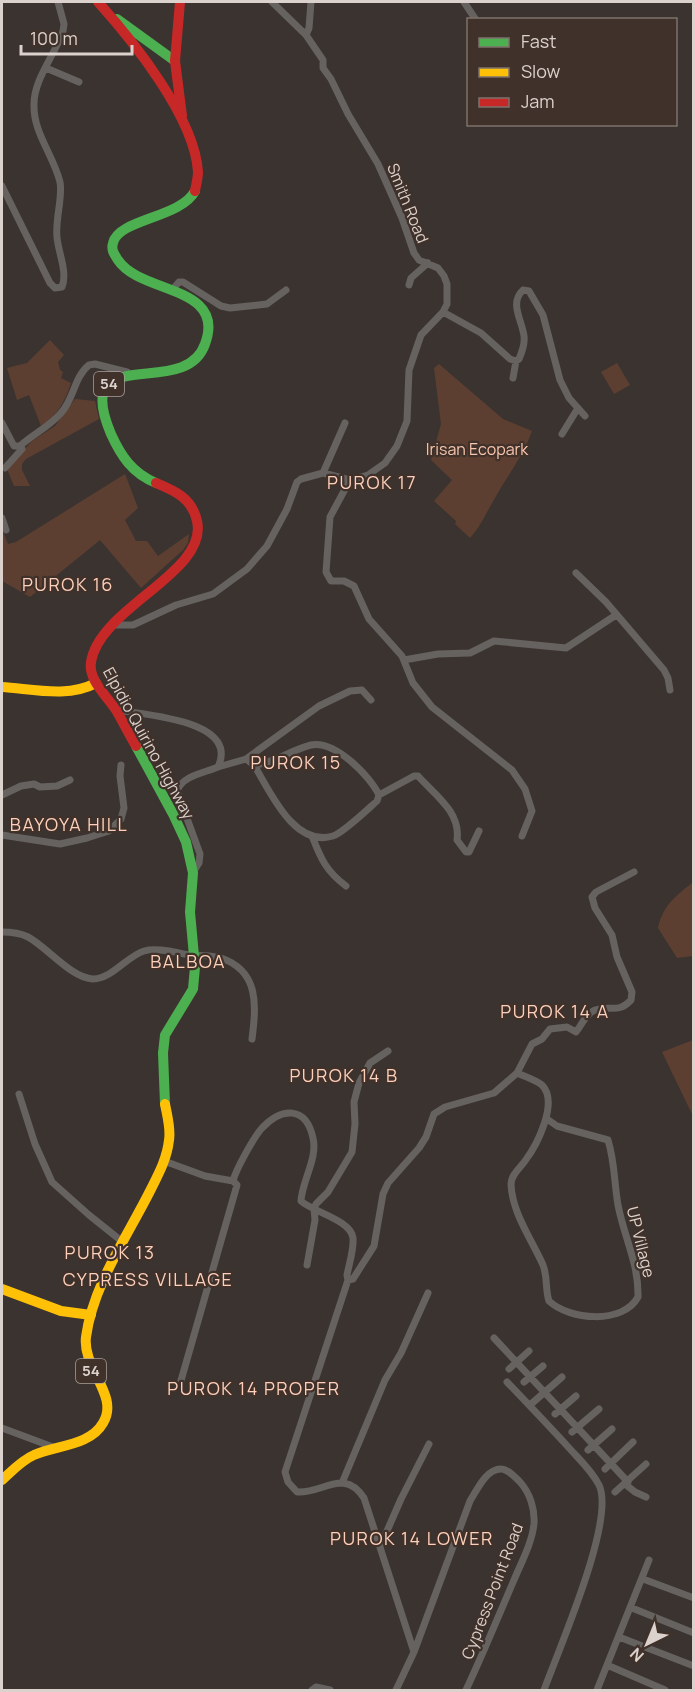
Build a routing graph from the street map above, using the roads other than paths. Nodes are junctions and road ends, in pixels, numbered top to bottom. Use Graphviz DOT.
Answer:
graph roads {
  1 [pos="58,2"];
  2 [pos="98,2"];
  3 [pos="180,2"];
  4 [pos="272,2"];
  5 [pos="311,2"];
  6 [pos="464,2"];
  7 [pos="110,14"];
  8 [pos="475,18"];
  9 [pos="306,35"];
  10 [pos="175,61"];
  11 [pos="46,68"];
  12 [pos="79,82"];
  13 [pos="183,122"];
  14 [pos="2,186"];
  15 [pos="428,263"];
  16 [pos="409,285"];
  17 [pos="173,289"];
  18 [pos="286,290"];
  19 [pos="443,312"];
  20 [pos="516,361"];
  21 [pos="135,375"];
  22 [pos="513,378"];
  23 [pos="578,408"];
  24 [pos="585,416"];
  25 [pos="2,423"];
  26 [pos="345,423"];
  27 [pos="562,434"];
  28 [pos="20,446"];
  29 [pos="5,468"];
  30 [pos="323,473"];
  31 [pos="350,480"];
  32 [pos="2,518"];
  33 [pos="6,530"];
  34 [pos="576,573"];
  35 [pos="616,615"];
  36 [pos="112,625"];
  37 [pos="404,660"];
  38 [pos="96,682"];
  39 [pos="2,687"];
  40 [pos="670,690"];
  41 [pos="371,700"];
  42 [pos="115,709"];
  43 [pos="246,759"];
  44 [pos="121,765"];
  45 [pos="254,765"];
  46 [pos="218,767"];
  47 [pos="70,780"];
  48 [pos="2,795"];
  49 [pos="380,795"];
  50 [pos="479,831"];
  51 [pos="2,835"];
  52 [pos="312,836"];
  53 [pos="522,836"];
  54 [pos="634,872"];
  55 [pos="193,873"];
  56 [pos="346,886"];
  57 [pos="2,932"];
  58 [pos="194,955"];
  59 [pos="252,1039"];
  60 [pos="388,1051"];
  61 [pos="517,1073"];
  62 [pos="19,1094"];
  63 [pos="547,1119"];
  64 [pos="164,1161"];
  65 [pos="233,1181"];
  66 [pos="314,1209"];
  67 [pos="124,1243"];
  68 [pos="307,1265"];
  69 [pos="348,1280"];
  70 [pos="2,1289"];
  71 [pos="428,1293"];
  72 [pos="91,1315"];
  73 [pos="494,1338"];
  74 [pos="529,1351"];
  75 [pos="516,1362"];
  76 [pos="543,1366"];
  77 [pos="509,1369"];
  78 [pos="562,1377"];
  79 [pos="527,1380"];
  80 [pos="507,1382"];
  81 [pos="180,1384"];
  82 [pos="545,1392"];
  83 [pos="576,1396"];
  84 [pos="530,1406"];
  85 [pos="599,1408"];
  86 [pos="558,1412"];
  87 [pos="2,1428"];
  88 [pos="612,1429"];
  89 [pos="574,1430"];
  90 [pos="633,1442"];
  91 [pos="429,1444"];
  92 [pos="53,1447"];
  93 [pos="591,1447"];
  94 [pos="646,1464"];
  95 [pos="607,1466"];
  96 [pos="2,1480"];
  97 [pos="342,1483"];
  98 [pos="626,1483"];
  99 [pos="615,1492"];
  100 [pos="646,1497"];
  101 [pos="380,1547"];
  102 [pos="649,1560"];
  103 [pos="643,1579"];
  104 [pos="693,1598"];
  105 [pos="632,1608"];
  106 [pos="693,1633"];
  107 [pos="619,1637"];
  108 [pos="414,1652"];
  109 [pos="607,1665"];
  110 [pos="693,1666"];
  111 [pos="312,1690"];
  112 [pos="330,1690"];
  113 [pos="396,1690"];
  114 [pos="466,1690"];
  115 [pos="544,1690"];
  116 [pos="597,1690"];
  117 [pos="665,1690"];
  1 -- 11 [label="street"];
  2 -- 7 [label="main road, Elpidio Quirino Highway / 54"];
  3 -- 10 [label="main road"];
  4 -- 9 [label="street, Smith Road"];
  5 -- 9 [label="street"];
  6 -- 8 [label="street"];
  7 -- 10 [label="main road"];
  7 -- 13 [label="main road, Elpidio Quirino Highway / 54"];
  9 -- 15 [label="street, Smith Road"];
  10 -- 13 [label="main road"];
  11 -- 12 [label="street"];
  11 -- 14 [label="street"];
  13 -- 17 [label="main road, Elpidio Quirino Highway / 54"];
  15 -- 16 [label="street"];
  15 -- 19 [label="street, Smith Road"];
  17 -- 18 [label="street"];
  17 -- 21 [label="main road, Elpidio Quirino Highway / 54"];
  19 -- 20 [label="street"];
  19 -- 31 [label="street"];
  20 -- 22 [label="street"];
  20 -- 23 [label="street"];
  21 -- 28 [label="street"];
  21 -- 36 [label="main road, Elpidio Quirino Highway / 54"];
  23 -- 24 [label="street"];
  23 -- 27 [label="street"];
  25 -- 28 [label="street"];
  26 -- 30 [label="street"];
  28 -- 29 [label="street"];
  30 -- 31 [label="street"];
  30 -- 36 [label="street"];
  31 -- 37 [label="street"];
  32 -- 33 [label="street"];
  34 -- 35 [label="street"];
  35 -- 37 [label="street"];
  35 -- 40 [label="street"];
  36 -- 38 [label="main road, Elpidio Quirino Highway / 54"];
  37 -- 53 [label="street"];
  38 -- 39 [label="main road"];
  38 -- 42 [label="main road, Elpidio Quirino Highway / 54"];
  41 -- 43 [label="street"];
  42 -- 46 [label="street"];
  42 -- 55 [label="main road, Elpidio Quirino Highway / 54"];
  43 -- 45 [label="street"];
  43 -- 46 [label="street"];
  44 -- 51 [label="street"];
  45 -- 49 [label="street"];
  45 -- 52 [label="street"];
  46 -- 55 [label="street"];
  47 -- 48 [label="street"];
  49 -- 50 [label="street"];
  49 -- 52 [label="street"];
  52 -- 56 [label="street"];
  54 -- 61 [label="street"];
  55 -- 58 [label="main road, Elpidio Quirino Highway / 54"];
  57 -- 58 [label="street"];
  58 -- 59 [label="street"];
  58 -- 64 [label="main road, Elpidio Quirino Highway / 54"];
  60 -- 66 [label="street"];
  61 -- 63 [label="street"];
  61 -- 69 [label="street"];
  62 -- 67 [label="street"];
  63 -- 63 [label="street, UP Village"];
  64 -- 65 [label="street"];
  64 -- 67 [label="main road, Elpidio Quirino Highway / 54"];
  65 -- 66 [label="street"];
  65 -- 81 [label="street"];
  66 -- 68 [label="street"];
  66 -- 69 [label="street"];
  67 -- 72 [label="main road, Elpidio Quirino Highway / 54"];
  69 -- 97 [label="street"];
  70 -- 72 [label="main road"];
  71 -- 97 [label="street"];
  72 -- 92 [label="main road, Elpidio Quirino Highway / 54"];
  73 -- 75 [label="street"];
  74 -- 75 [label="street"];
  75 -- 77 [label="street"];
  75 -- 79 [label="street"];
  76 -- 79 [label="street"];
  78 -- 82 [label="street"];
  79 -- 82 [label="street"];
  80 -- 84 [label="street"];
  82 -- 84 [label="street"];
  82 -- 86 [label="street"];
  83 -- 86 [label="street"];
  84 -- 115 [label="street"];
  85 -- 89 [label="street"];
  86 -- 89 [label="street"];
  87 -- 92 [label="street"];
  88 -- 93 [label="street"];
  89 -- 93 [label="street"];
  90 -- 95 [label="street"];
  91 -- 101 [label="street"];
  92 -- 96 [label="main road, Elpidio Quirino Highway / 54"];
  93 -- 95 [label="street"];
  94 -- 98 [label="street"];
  95 -- 98 [label="street"];
  97 -- 101 [label="street"];
  98 -- 99 [label="street"];
  98 -- 100 [label="street"];
  101 -- 108 [label="street"];
  102 -- 103 [label="street"];
  103 -- 104 [label="street"];
  103 -- 105 [label="street"];
  105 -- 106 [label="street"];
  105 -- 107 [label="street"];
  107 -- 109 [label="street"];
  107 -- 110 [label="street"];
  108 -- 113 [label="street"];
  108 -- 114 [label="street, Cypress Point Road"];
  109 -- 116 [label="street"];
  109 -- 117 [label="street"];
  111 -- 112 [label="street"];
}
